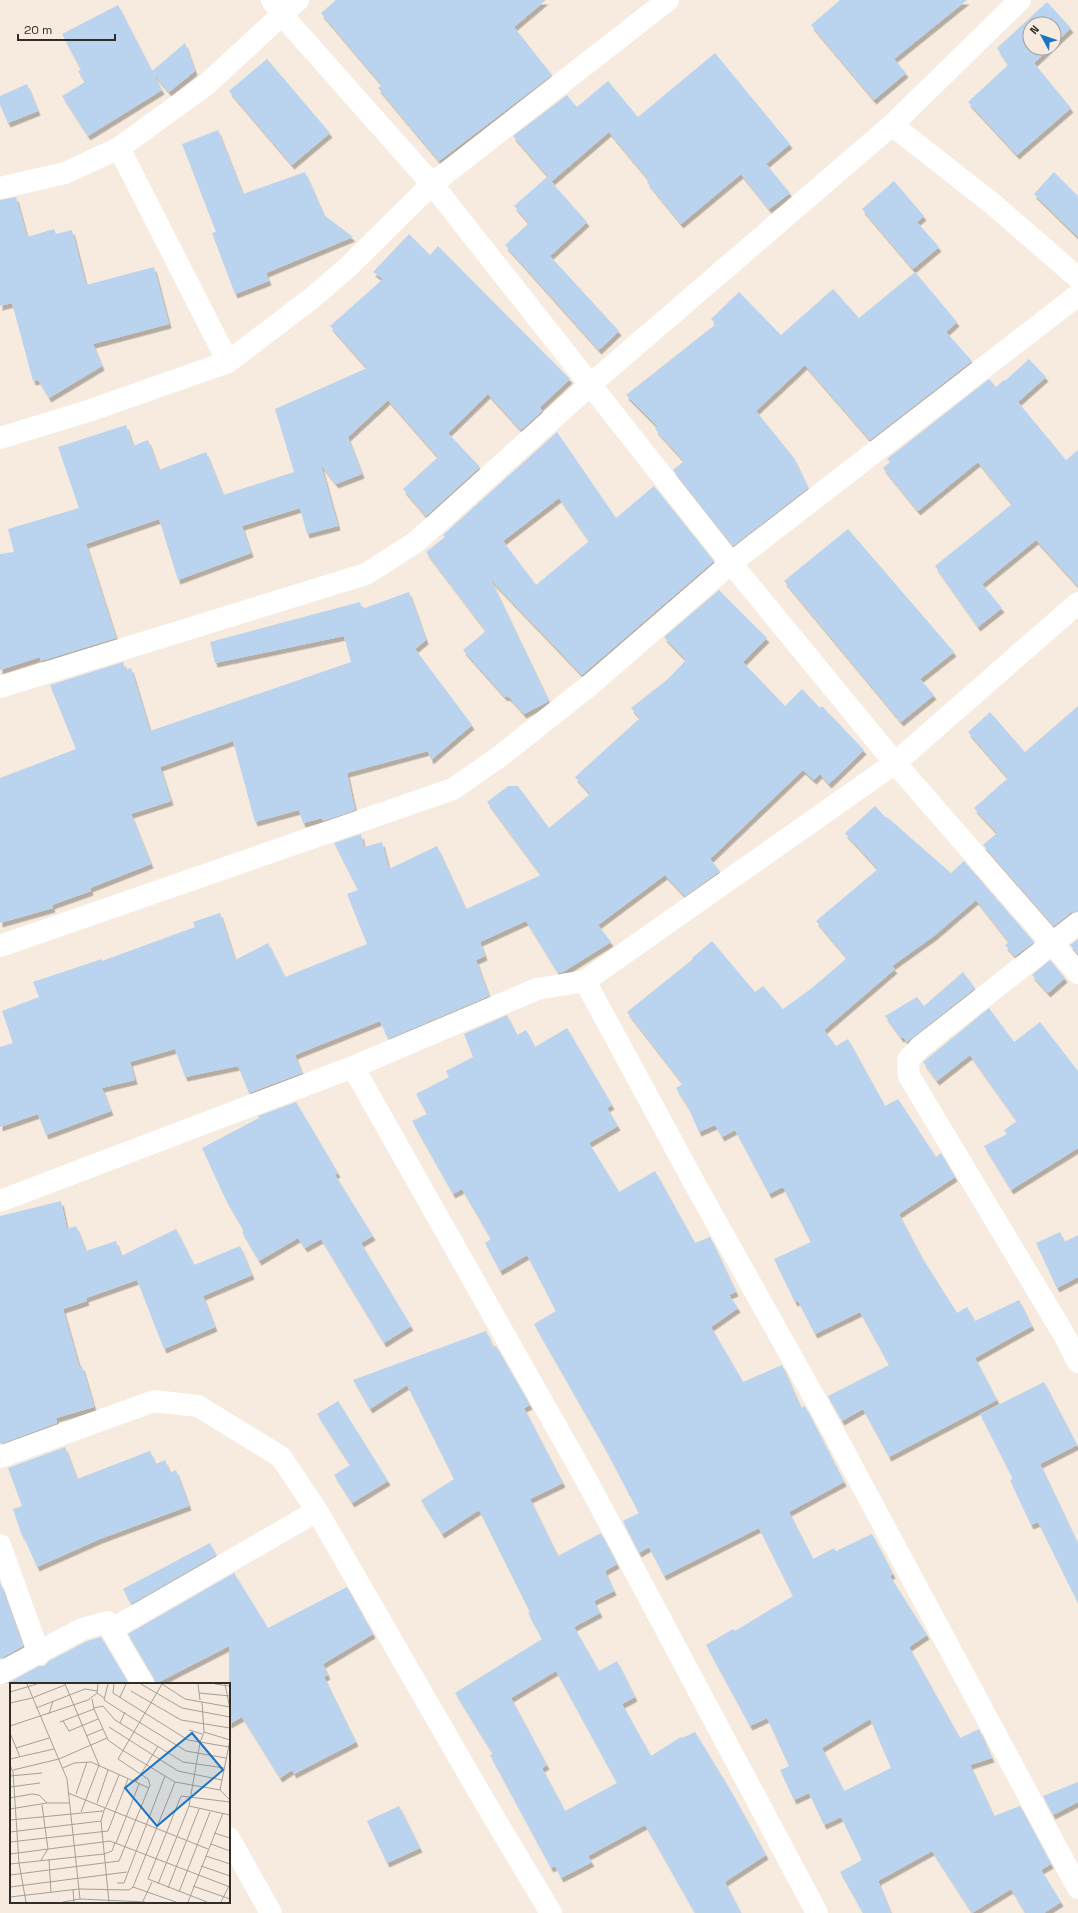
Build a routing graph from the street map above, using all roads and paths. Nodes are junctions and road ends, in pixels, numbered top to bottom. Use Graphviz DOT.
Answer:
graph roads {
  1 [pos="298,0"];
  2 [pos="668,0"];
  3 [pos="1020,0"];
  4 [pos="277,7"];
  5 [pos="892,125"];
  6 [pos="119,148"];
  7 [pos="432,184"];
  8 [pos="0,188"];
  9 [pos="1078,278"];
  10 [pos="1078,295"];
  11 [pos="228,362"];
  12 [pos="591,384"];
  13 [pos="0,438"];
  14 [pos="731,563"];
  15 [pos="1078,603"];
  16 [pos="0,687"];
  17 [pos="895,763"];
  18 [pos="1078,923"];
  19 [pos="1052,945"];
  20 [pos="0,946"];
  21 [pos="1078,973"];
  22 [pos="585,981"];
  23 [pos="353,1067"];
  24 [pos="0,1200"];
  25 [pos="1078,1362"];
  26 [pos="0,1457"];
  27 [pos="317,1512"];
  28 [pos="0,1545"];
  29 [pos="112,1629"];
  30 [pos="39,1654"];
  31 [pos="0,1673"];
  32 [pos="142,1683"];
  33 [pos="230,1840"];
  34 [pos="1078,1888"];
  35 [pos="271,1913"];
  36 [pos="551,1913"];
  37 [pos="817,1913"];
  1 -- 4 [label="street"];
  2 -- 7 [label="street"];
  3 -- 5 [label="street"];
  4 -- 6 [label="street"];
  4 -- 7 [label="street"];
  5 -- 9 [label="street"];
  5 -- 12 [label="street"];
  6 -- 8 [label="street"];
  6 -- 11 [label="street"];
  7 -- 11 [label="street"];
  7 -- 12 [label="street"];
  10 -- 14 [label="street"];
  11 -- 13 [label="street"];
  12 -- 14 [label="street"];
  12 -- 16 [label="street"];
  14 -- 17 [label="street"];
  14 -- 20 [label="street"];
  15 -- 17 [label="street"];
  17 -- 19 [label="street"];
  17 -- 22 [label="street"];
  18 -- 19 [label="street"];
  19 -- 21 [label="street"];
  19 -- 25 [label="street"];
  22 -- 23 [label="street"];
  22 -- 34 [label="street"];
  23 -- 24 [label="street"];
  23 -- 37 [label="street"];
  26 -- 27 [label="street"];
  27 -- 29 [label="street"];
  27 -- 36 [label="street"];
  28 -- 30 [label="street"];
  29 -- 30 [label="street"];
  29 -- 32 [label="street"];
  30 -- 31 [label="street"];
  33 -- 35 [label="street"];
}
